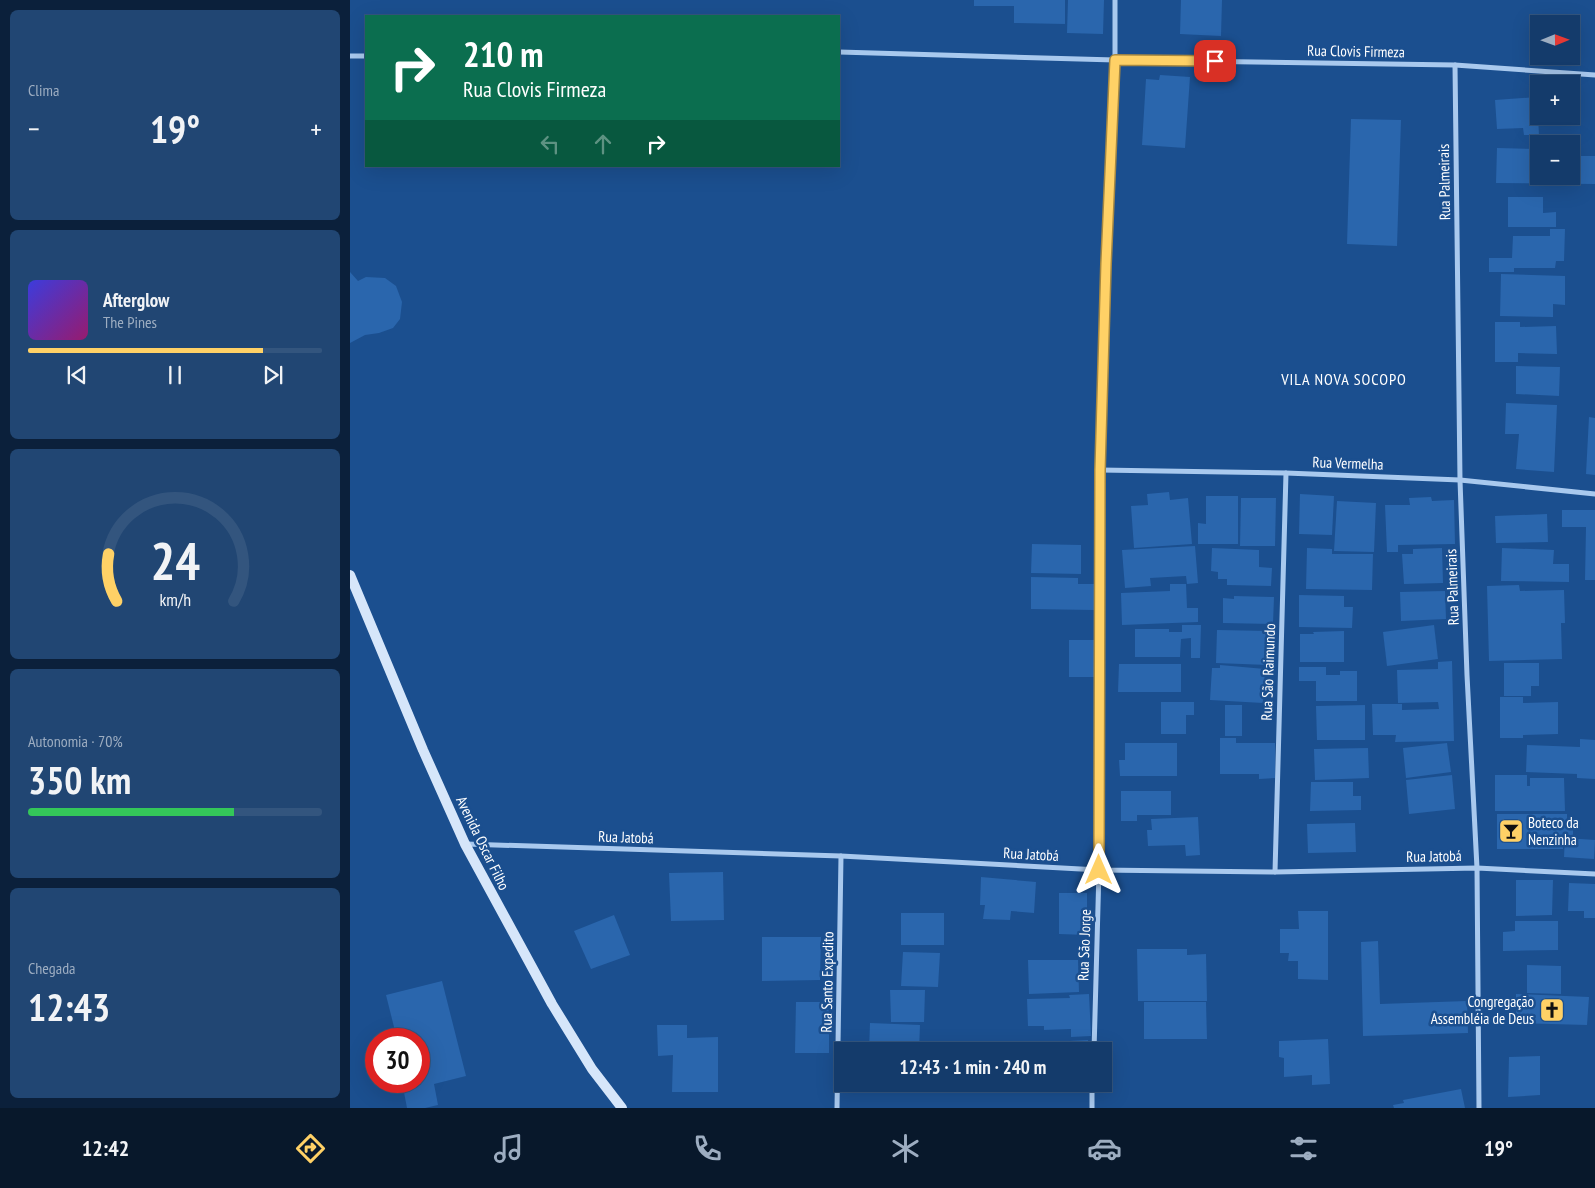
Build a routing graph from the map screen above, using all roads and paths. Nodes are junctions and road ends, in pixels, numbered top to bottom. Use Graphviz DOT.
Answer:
graph roads {
  1 [pos="1115,0"];
  2 [pos="840,52"];
  3 [pos="350,56"];
  4 [pos="365,56"];
  5 [pos="1115,60"];
  6 [pos="1455,65"];
  7 [pos="1595,75"];
  8 [pos="1100,470"];
  9 [pos="1286,473"];
  10 [pos="1460,480"];
  11 [pos="1595,494"];
  12 [pos="350,575"];
  13 [pos="465,844"];
  14 [pos="841,856"];
  15 [pos="1477,868"];
  16 [pos="1099,870"];
  17 [pos="1275,872"];
  18 [pos="1595,874"];
  19 [pos="1094,1042"];
  20 [pos="1092,1092"];
  21 [pos="622,1108"];
  22 [pos="838,1108"];
  23 [pos="1092,1108"];
  24 [pos="1479,1108"];
  1 -- 5 [label="street, Rua São Jorge"];
  2 -- 5 [label="street, Rua Clovis Firmeza"];
  3 -- 4 [label="street"];
  5 -- 6 [label="street, Rua Clovis Firmeza"];
  5 -- 8 [label="street, Rua São Jorge"];
  6 -- 7 [label="street, Rua Clovis Firmeza"];
  6 -- 10 [label="street, Rua Palmeirais"];
  8 -- 9 [label="street, Rua Vermelha"];
  8 -- 16 [label="street, Rua São Jorge"];
  9 -- 10 [label="street, Rua Vermelha"];
  9 -- 17 [label="street, Rua São Raimundo"];
  10 -- 11 [label="street, Rua Vermelha"];
  10 -- 15 [label="street, Rua Palmeirais"];
  12 -- 13 [label="main road, Avenida Oscar Filho"];
  13 -- 14 [label="street, Rua Jatobá"];
  13 -- 21 [label="main road, Avenida Oscar Filho"];
  14 -- 16 [label="street, Rua Jatobá"];
  14 -- 22 [label="street, Rua Santo Expedito"];
  15 -- 17 [label="street, Rua Jatobá"];
  15 -- 18 [label="street, Rua Jatobá"];
  15 -- 24 [label="street, Rua Palmeirais"];
  16 -- 17 [label="street, Rua Jatobá"];
  16 -- 19 [label="street, Rua São Jorge"];
  20 -- 23 [label="street"];
}
